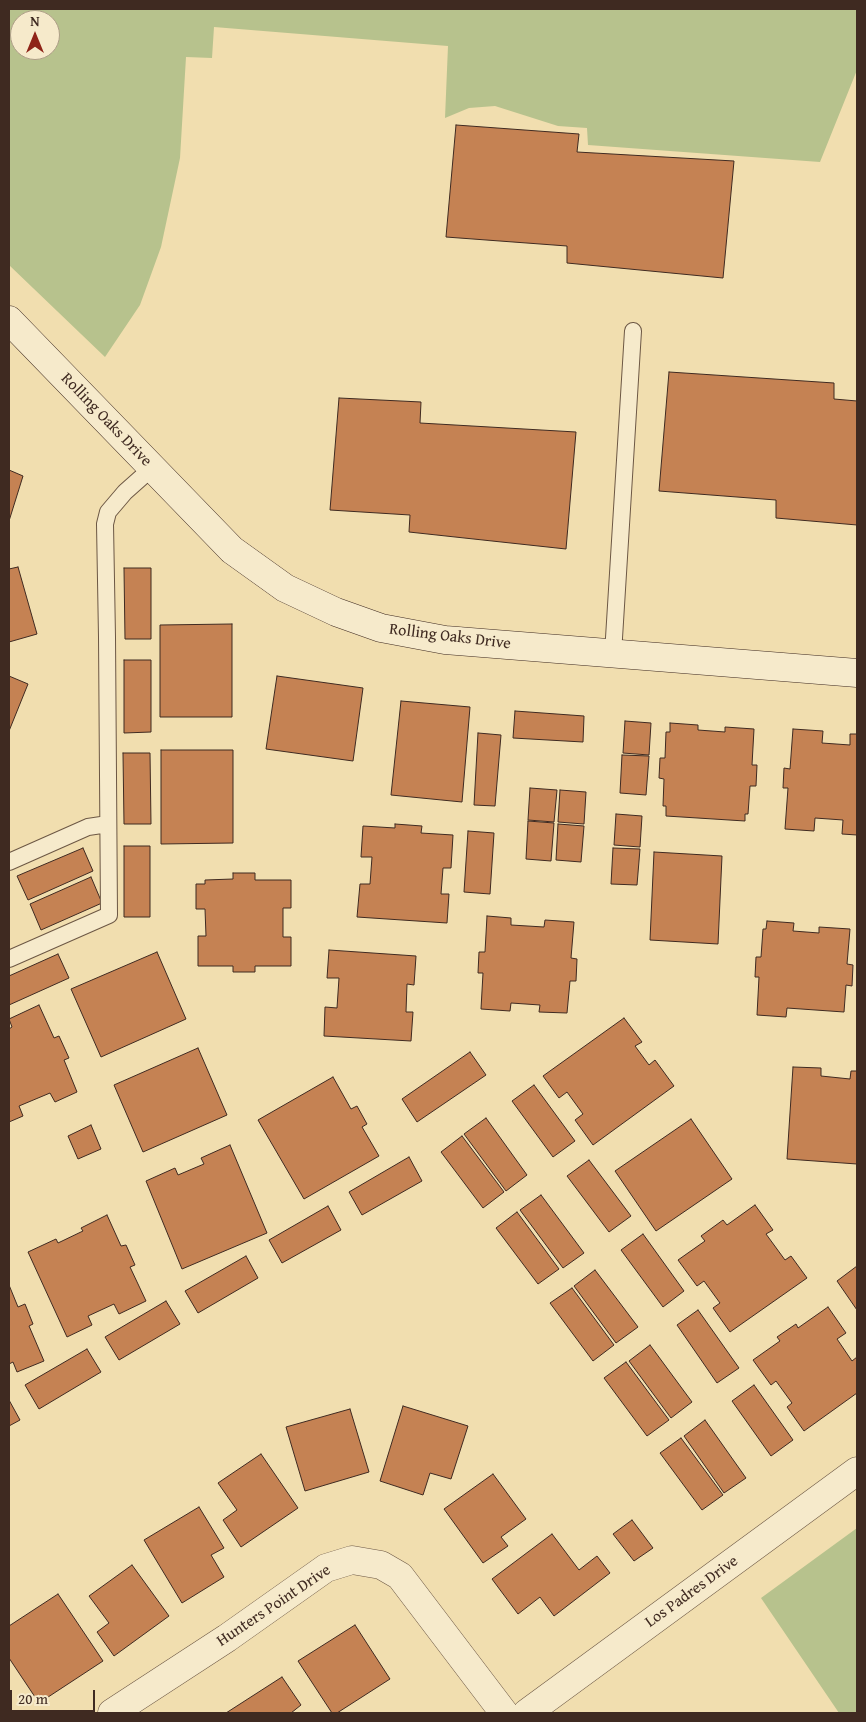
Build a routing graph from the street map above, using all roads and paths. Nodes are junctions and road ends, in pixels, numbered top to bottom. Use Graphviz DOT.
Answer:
graph roads {
  1 [pos="9,320"];
  2 [pos="633,331"];
  3 [pos="152,468"];
  4 [pos="613,654"];
  5 [pos="857,672"];
  6 [pos="108,824"];
  7 [pos="9,862"];
  8 [pos="9,959"];
  9 [pos="857,1471"];
  10 [pos="112,1713"];
  11 [pos="504,1713"];
  12 [pos="527,1713"];
  1 -- 3 [label="street, Rolling Oaks Drive"];
  2 -- 4 [label="lane"];
  3 -- 4 [label="street, Rolling Oaks Drive"];
  3 -- 6 [label="lane"];
  4 -- 5 [label="street, Rolling Oaks Drive"];
  6 -- 7 [label="lane"];
  6 -- 8 [label="lane"];
  9 -- 12 [label="street, Los Padres Drive"];
  10 -- 11 [label="street, Hunters Point Drive"];
}
